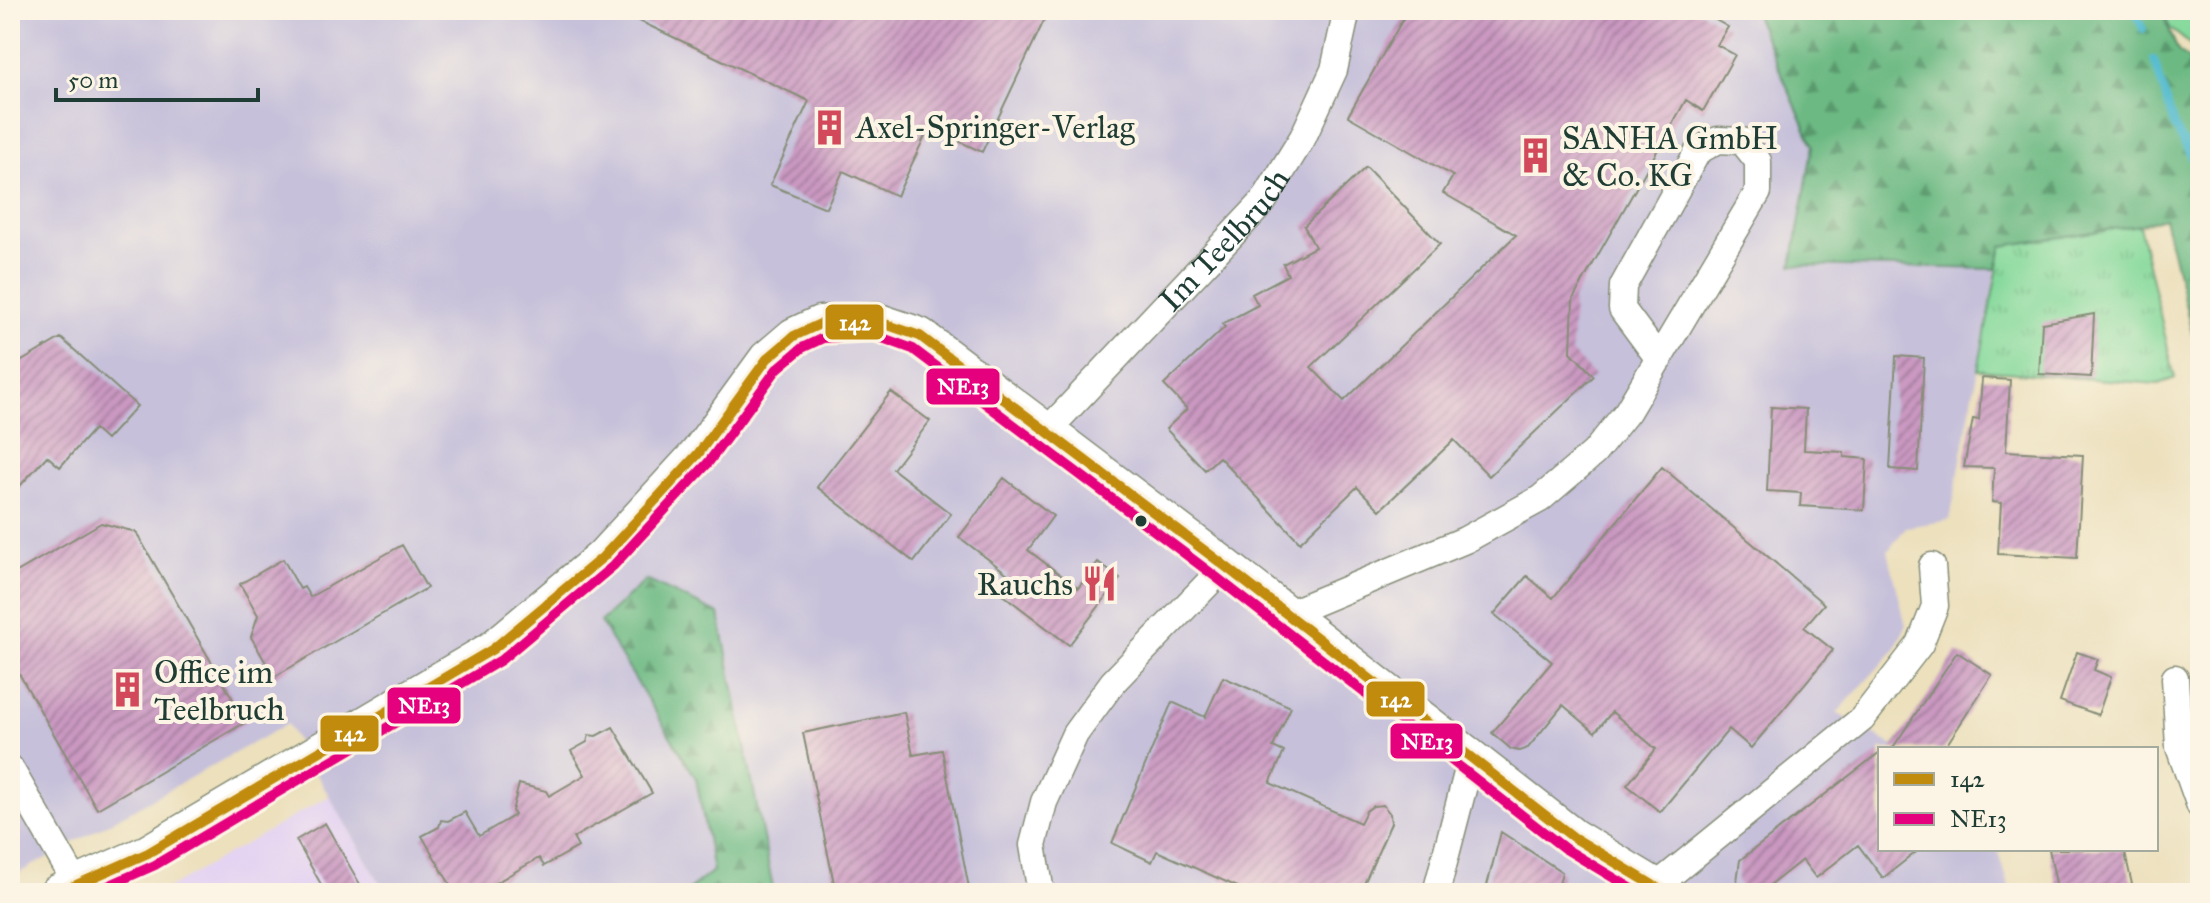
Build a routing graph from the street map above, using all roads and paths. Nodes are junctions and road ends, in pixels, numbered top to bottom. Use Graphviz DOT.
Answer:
graph roads {
  1 [pos="1347,10"];
  2 [pos="1659,359"];
  3 [pos="1045,433"];
  4 [pos="1225,566"];
  5 [pos="1932,566"];
  6 [pos="1285,615"];
  7 [pos="2175,678"];
  8 [pos="1471,758"];
  9 [pos="10,768"];
  10 [pos="2200,806"];
  11 [pos="1040,887"];
  12 [pos="67,888"];
  13 [pos="1660,890"];
  14 [pos="1436,893"];
  1 -- 3 [label="street, Im Teelbruch"];
  2 -- 2 [label="street"];
  2 -- 6 [label="street"];
  3 -- 4 [label="street"];
  3 -- 12 [label="street"];
  4 -- 6 [label="street"];
  4 -- 11 [label="street"];
  5 -- 13 [label="street"];
  6 -- 8 [label="street"];
  7 -- 10 [label="street"];
  8 -- 13 [label="street"];
  8 -- 14 [label="street"];
  9 -- 12 [label="street"];
}
